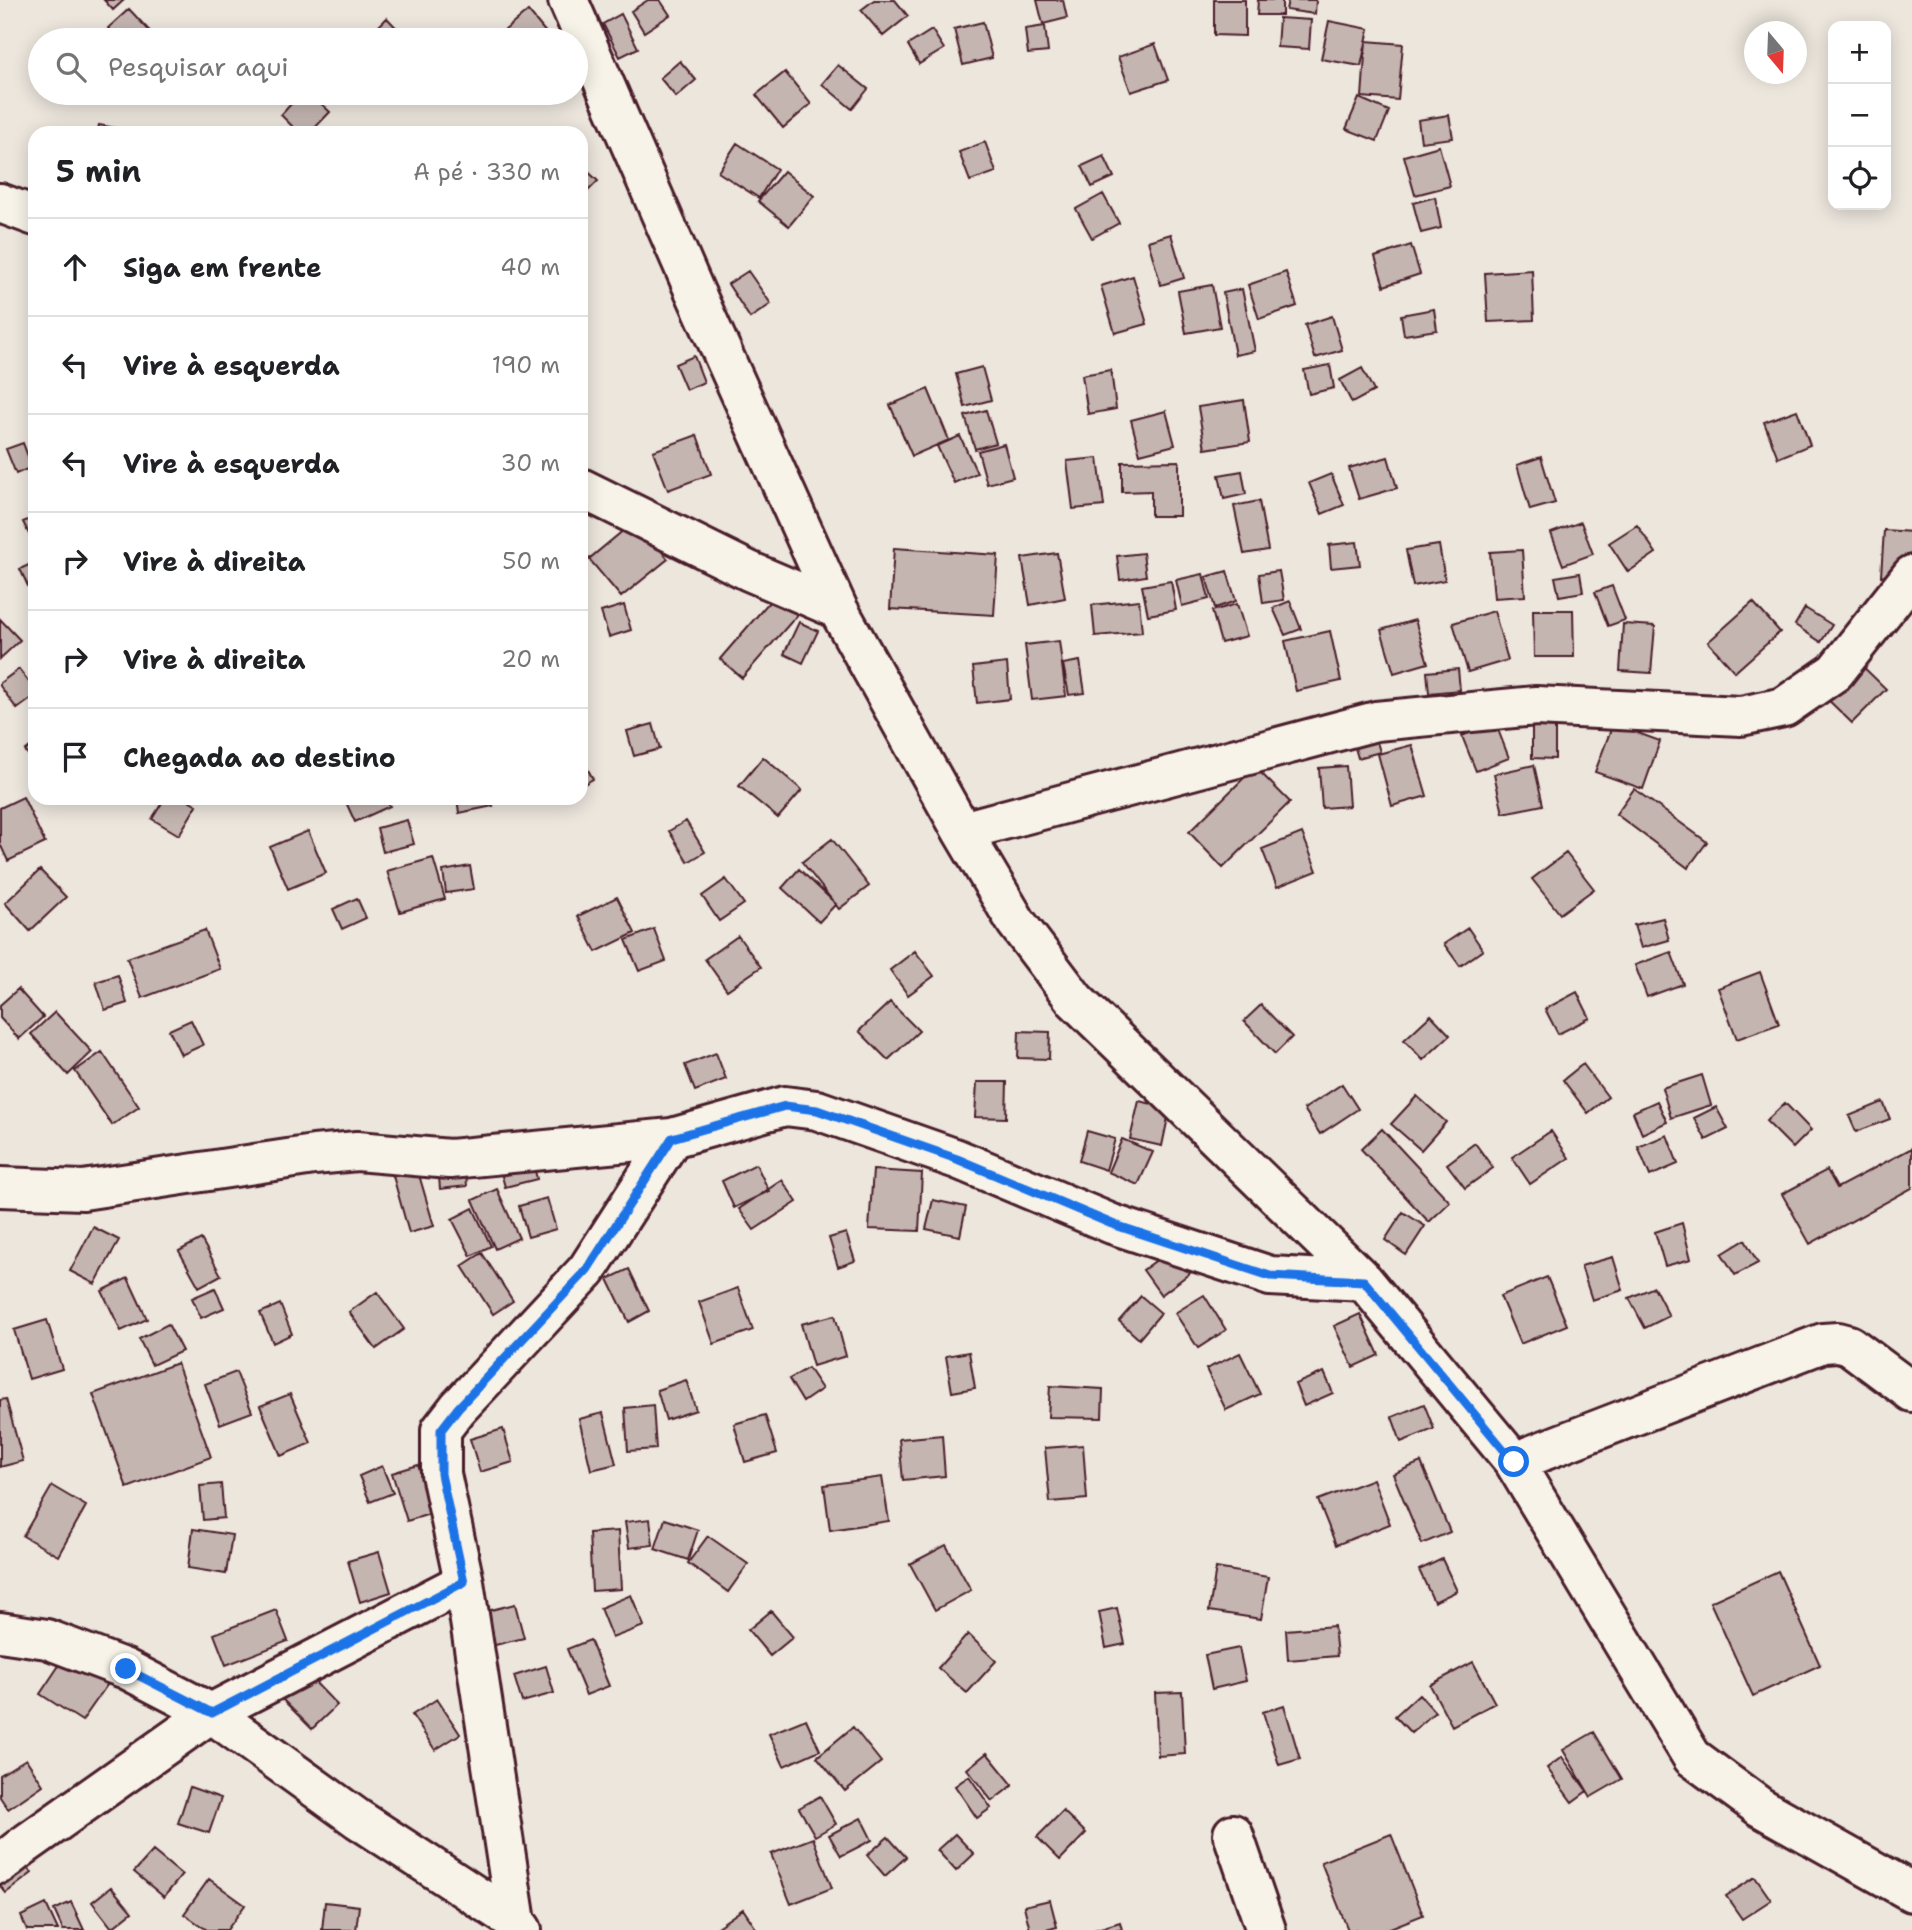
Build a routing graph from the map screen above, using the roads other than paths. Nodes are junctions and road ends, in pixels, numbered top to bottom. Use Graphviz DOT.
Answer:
graph roads {
  1 [pos="568,0"];
  2 [pos="580,28"];
  3 [pos="588,46"];
  4 [pos="0,203"];
  5 [pos="28,213"];
  6 [pos="588,491"];
  7 [pos="1912,575"];
  8 [pos="838,609"];
  9 [pos="962,831"];
  10 [pos="672,1138"];
  11 [pos="0,1187"];
  12 [pos="1364,1281"];
  13 [pos="1912,1392"];
  14 [pos="1514,1462"];
  15 [pos="464,1582"];
  16 [pos="0,1632"];
  17 [pos="212,1713"];
  18 [pos="1233,1835"];
  19 [pos="0,1864"];
  20 [pos="1912,1892"];
  21 [pos="519,1926"];
  22 [pos="1266,1930"];
  1 -- 2 [label="street"];
  3 -- 8 [label="street"];
  4 -- 5 [label="street"];
  6 -- 8 [label="street"];
  7 -- 9 [label="street"];
  8 -- 9 [label="street"];
  9 -- 12 [label="street"];
  10 -- 11 [label="street"];
  10 -- 12 [label="street"];
  10 -- 15 [label="street"];
  12 -- 14 [label="street"];
  13 -- 14 [label="street"];
  14 -- 20 [label="street"];
  15 -- 17 [label="street"];
  15 -- 21 [label="street"];
  16 -- 17 [label="street"];
  17 -- 19 [label="street"];
  17 -- 21 [label="street"];
  18 -- 22 [label="street"];
}
